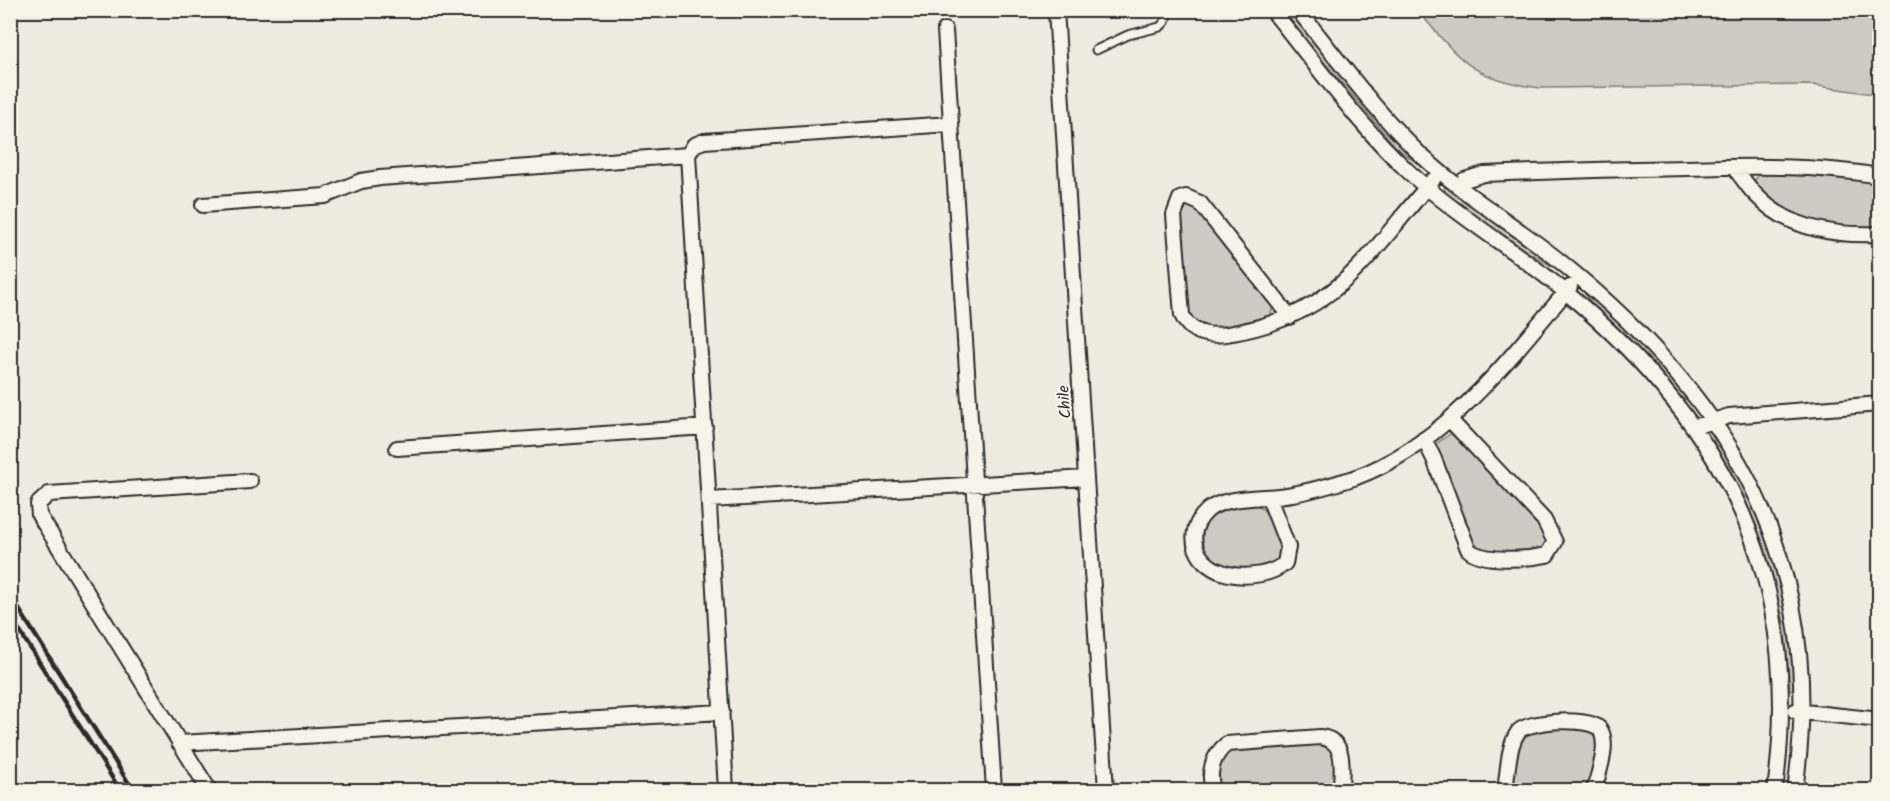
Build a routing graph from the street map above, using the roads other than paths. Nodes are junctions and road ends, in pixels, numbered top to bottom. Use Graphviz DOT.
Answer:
graph roads {
  1 [pos="1056,10"];
  2 [pos="1169,10"];
  3 [pos="1272,10"];
  4 [pos="1298,10"];
  5 [pos="945,30"];
  6 [pos="1096,50"];
  7 [pos="950,124"];
  8 [pos="688,155"];
  9 [pos="1733,167"];
  10 [pos="1441,172"];
  11 [pos="1880,176"];
  12 [pos="1427,187"];
  13 [pos="1459,187"];
  14 [pos="203,205"];
  15 [pos="1880,234"];
  16 [pos="1578,277"];
  17 [pos="1565,292"];
  18 [pos="1290,316"];
  19 [pos="1880,404"];
  20 [pos="1713,419"];
  21 [pos="1450,420"];
  22 [pos="705,427"];
  23 [pos="1694,427"];
  24 [pos="1424,439"];
  25 [pos="397,448"];
  26 [pos="1086,478"];
  27 [pos="250,481"];
  28 [pos="975,485"];
  29 [pos="1269,498"];
  30 [pos="709,500"];
  31 [pos="1782,710"];
  32 [pos="1802,711"];
  33 [pos="722,712"];
  34 [pos="1880,720"];
  35 [pos="179,743"];
  36 [pos="209,790"];
  37 [pos="726,790"];
  38 [pos="994,790"];
  39 [pos="1106,790"];
  40 [pos="1213,790"];
  41 [pos="1341,790"];
  42 [pos="1505,790"];
  43 [pos="1594,790"];
  44 [pos="1774,790"];
  45 [pos="1795,790"];
  1 -- 26 [label="street, Chile"];
  2 -- 6 [label="lane"];
  3 -- 12 [label="street"];
  4 -- 10 [label="street"];
  5 -- 7 [label="street"];
  7 -- 8 [label="street"];
  7 -- 28 [label="street"];
  8 -- 14 [label="street"];
  8 -- 22 [label="street"];
  9 -- 11 [label="street"];
  9 -- 13 [label="street"];
  9 -- 15 [label="street"];
  10 -- 12 [label="street"];
  10 -- 13 [label="street"];
  12 -- 17 [label="street"];
  12 -- 18 [label="street"];
  13 -- 16 [label="street"];
  16 -- 17 [label="street"];
  16 -- 20 [label="street"];
  17 -- 21 [label="street"];
  17 -- 23 [label="street"];
  18 -- 18 [label="street"];
  19 -- 20 [label="street"];
  20 -- 23 [label="street"];
  20 -- 32 [label="street"];
  21 -- 24 [label="street"];
  21 -- 24 [label="street"];
  22 -- 25 [label="street"];
  22 -- 30 [label="street"];
  23 -- 31 [label="street"];
  24 -- 29 [label="street"];
  26 -- 28 [label="street"];
  26 -- 39 [label="street, Chile"];
  27 -- 35 [label="street"];
  28 -- 30 [label="street"];
  28 -- 38 [label="street"];
  29 -- 29 [label="street"];
  30 -- 33 [label="street"];
  31 -- 32 [label="street"];
  31 -- 44 [label="street"];
  32 -- 34 [label="street"];
  32 -- 45 [label="street"];
  33 -- 35 [label="street"];
  33 -- 37 [label="street"];
  35 -- 36 [label="street"];
  40 -- 41 [label="street"];
  42 -- 43 [label="street"];
}
